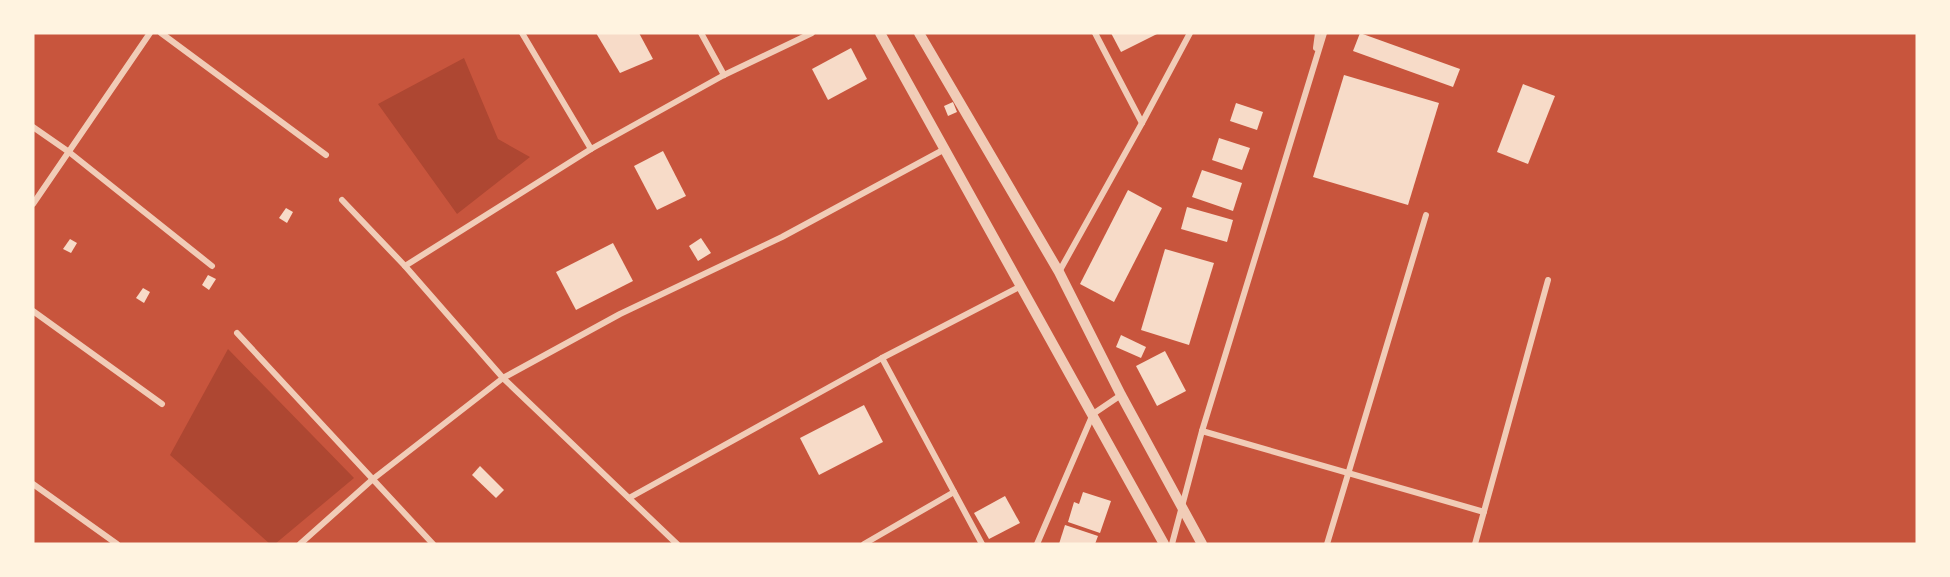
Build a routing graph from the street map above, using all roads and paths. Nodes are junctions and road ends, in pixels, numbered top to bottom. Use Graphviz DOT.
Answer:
graph roads {
  1 [pos="150,33"];
  2 [pos="161,33"];
  3 [pos="522,33"];
  4 [pos="701,33"];
  5 [pos="812,33"];
  6 [pos="880,33"];
  7 [pos="919,33"];
  8 [pos="1095,33"];
  9 [pos="1190,33"];
  10 [pos="1318,33"];
  11 [pos="1324,33"];
  12 [pos="1312,70"];
  13 [pos="724,75"];
  14 [pos="1142,123"];
  15 [pos="33,127"];
  16 [pos="591,150"];
  17 [pos="943,150"];
  18 [pos="69,152"];
  19 [pos="326,155"];
  20 [pos="342,200"];
  21 [pos="33,204"];
  22 [pos="1426,215"];
  23 [pos="212,266"];
  24 [pos="405,266"];
  25 [pos="1059,272"];
  26 [pos="1548,280"];
  27 [pos="1021,286"];
  28 [pos="33,311"];
  29 [pos="237,333"];
  30 [pos="882,358"];
  31 [pos="503,378"];
  32 [pos="1121,395"];
  33 [pos="162,404"];
  34 [pos="1093,414"];
  35 [pos="1202,431"];
  36 [pos="1348,472"];
  37 [pos="373,479"];
  38 [pos="33,484"];
  39 [pos="954,492"];
  40 [pos="629,498"];
  41 [pos="1182,507"];
  42 [pos="1484,512"];
  43 [pos="117,544"];
  44 [pos="300,544"];
  45 [pos="433,544"];
  46 [pos="677,544"];
  47 [pos="864,544"];
  48 [pos="982,544"];
  49 [pos="1036,544"];
  50 [pos="1164,544"];
  51 [pos="1172,544"];
  52 [pos="1202,544"];
  53 [pos="1327,544"];
  54 [pos="1475,544"];
  1 -- 18 [label="street"];
  2 -- 19 [label="street"];
  3 -- 16 [label="street"];
  4 -- 13 [label="street"];
  5 -- 13 [label="street"];
  6 -- 17 [label="street"];
  7 -- 25 [label="street"];
  8 -- 14 [label="street"];
  9 -- 14 [label="street"];
  10 -- 12 [label="street"];
  11 -- 12 [label="street"];
  12 -- 35 [label="street"];
  13 -- 16 [label="street"];
  14 -- 25 [label="street"];
  15 -- 18 [label="street"];
  16 -- 24 [label="street"];
  17 -- 27 [label="street"];
  17 -- 31 [label="street"];
  18 -- 21 [label="street"];
  18 -- 23 [label="street"];
  20 -- 24 [label="street"];
  22 -- 36 [label="street"];
  24 -- 31 [label="street"];
  25 -- 32 [label="street"];
  26 -- 42 [label="street"];
  27 -- 30 [label="street"];
  27 -- 34 [label="street"];
  28 -- 33 [label="street"];
  29 -- 37 [label="street"];
  30 -- 39 [label="street"];
  30 -- 40 [label="street"];
  31 -- 37 [label="street"];
  31 -- 40 [label="street"];
  32 -- 34 [label="street"];
  32 -- 41 [label="street"];
  34 -- 49 [label="street"];
  34 -- 50 [label="street"];
  35 -- 36 [label="street"];
  35 -- 41 [label="street"];
  36 -- 42 [label="street"];
  36 -- 53 [label="street"];
  37 -- 44 [label="street"];
  37 -- 45 [label="street"];
  38 -- 43 [label="street"];
  39 -- 47 [label="street"];
  39 -- 48 [label="street"];
  40 -- 46 [label="street"];
  41 -- 51 [label="street"];
  41 -- 52 [label="street"];
  42 -- 54 [label="street"];
}
